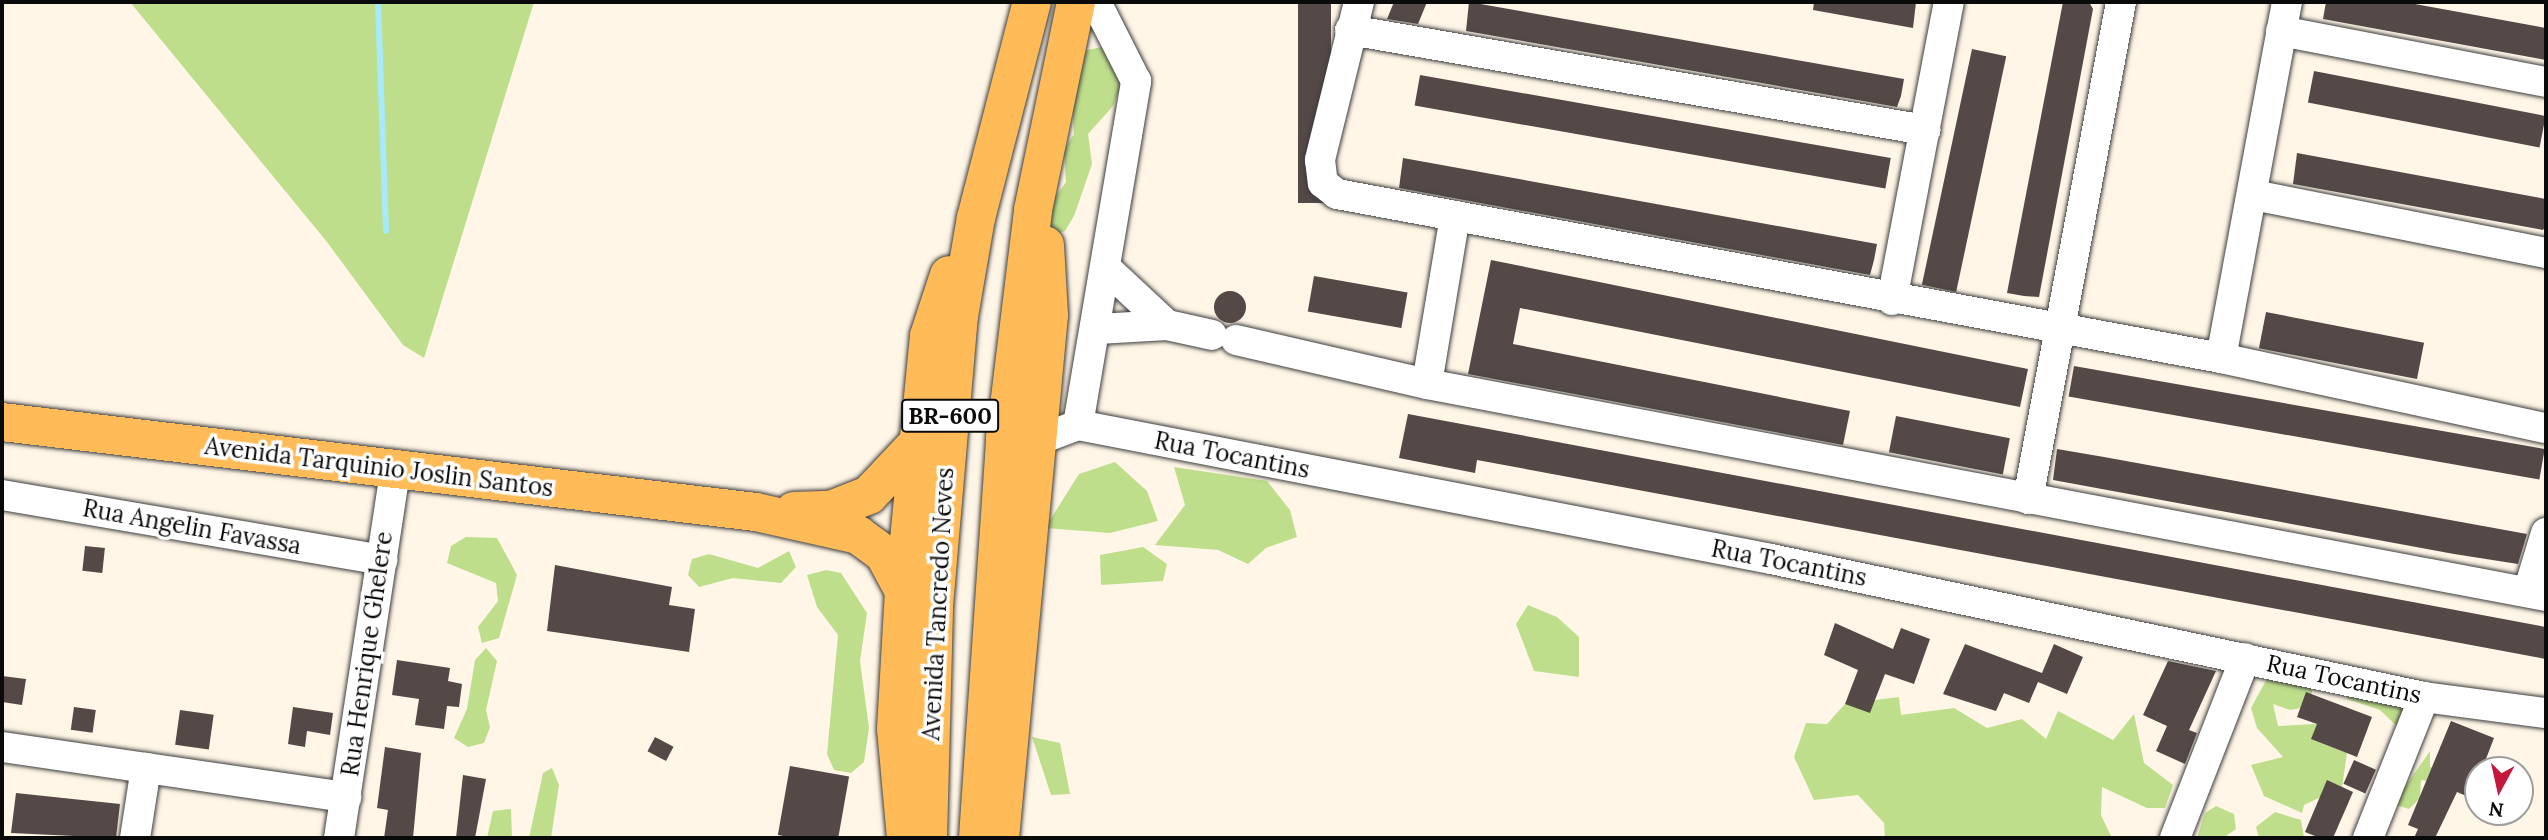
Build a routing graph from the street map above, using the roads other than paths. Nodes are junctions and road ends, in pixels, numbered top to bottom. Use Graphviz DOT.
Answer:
graph roads {
  1 [pos="1032,2"];
  2 [pos="1076,2"];
  3 [pos="1096,2"];
  4 [pos="1359,2"];
  5 [pos="1949,2"];
  6 [pos="2120,2"];
  7 [pos="2287,2"];
  8 [pos="1350,30"];
  9 [pos="2281,31"];
  10 [pos="2546,82"];
  11 [pos="1926,130"];
  12 [pos="2253,195"];
  13 [pos="1033,210"];
  14 [pos="1455,216"];
  15 [pos="2546,253"];
  16 [pos="1107,269"];
  17 [pos="1892,300"];
  18 [pos="1018,323"];
  19 [pos="1167,325"];
  20 [pos="944,326"];
  21 [pos="1098,329"];
  22 [pos="2059,329"];
  23 [pos="2221,358"];
  24 [pos="1427,384"];
  25 [pos="1039,388"];
  26 [pos="2,422"];
  27 [pos="1078,425"];
  28 [pos="2546,428"];
  29 [pos="1033,442"];
  30 [pos="917,444"];
  31 [pos="395,470"];
  32 [pos="2,495"];
  33 [pos="2028,499"];
  34 [pos="755,512"];
  35 [pos="2546,533"];
  36 [pos="382,560"];
  37 [pos="904,591"];
  38 [pos="2537,594"];
  39 [pos="2245,658"];
  40 [pos="2424,696"];
  41 [pos="2546,713"];
  42 [pos="2,747"];
  43 [pos="146,768"];
  44 [pos="897,769"];
  45 [pos="994,787"];
  46 [pos="928,793"];
  47 [pos="346,797"];
  48 [pos="135,838"];
  49 [pos="339,838"];
  50 [pos="906,838"];
  51 [pos="928,838"];
  52 [pos="978,838"];
  53 [pos="1000,838"];
  54 [pos="2175,838"];
  55 [pos="2368,838"];
  1 -- 20 [label="main road, Avenida Tancredo Neves / BR-600"];
  2 -- 13 [label="main road, BR-600"];
  3 -- 16 [label="street"];
  4 -- 8 [label="street"];
  5 -- 11 [label="street"];
  6 -- 22 [label="street"];
  7 -- 9 [label="street"];
  8 -- 11 [label="street"];
  8 -- 14 [label="street"];
  9 -- 10 [label="street"];
  9 -- 12 [label="street"];
  11 -- 17 [label="street"];
  12 -- 15 [label="street"];
  12 -- 23 [label="street"];
  13 -- 18 [label="main road, BR-600"];
  13 -- 25 [label="main road"];
  14 -- 17 [label="street"];
  14 -- 24 [label="street"];
  16 -- 19 [label="street"];
  16 -- 21 [label="street"];
  17 -- 22 [label="street"];
  18 -- 20 [label="main road"];
  18 -- 25 [label="main road"];
  18 -- 45 [label="main road, BR-600"];
  19 -- 21 [label="street"];
  19 -- 24 [label="street"];
  20 -- 30 [label="main road"];
  20 -- 46 [label="main road, Avenida Tancredo Neves / BR-600"];
  21 -- 27 [label="street"];
  22 -- 23 [label="street"];
  22 -- 33 [label="street"];
  23 -- 28 [label="street"];
  24 -- 33 [label="street"];
  25 -- 29 [label="main road"];
  26 -- 31 [label="main road, Avenida Tarquinio Joslin Santos"];
  27 -- 29 [label="street"];
  27 -- 39 [label="street, Rua Tocantins"];
  29 -- 45 [label="main road"];
  30 -- 34 [label="main road, Avenida Tarquinio Joslin Santos"];
  30 -- 37 [label="main road"];
  31 -- 34 [label="main road, Avenida Tarquinio Joslin Santos"];
  31 -- 36 [label="street, Rua Henrique Ghelere"];
  32 -- 36 [label="street, Rua Angelin Favassa"];
  33 -- 38 [label="street"];
  34 -- 37 [label="main road, Avenida Tarquinio Joslin Santos"];
  35 -- 38 [label="street"];
  36 -- 47 [label="street, Rua Henrique Ghelere"];
  37 -- 44 [label="main road"];
  39 -- 40 [label="street, Rua Tocantins"];
  39 -- 54 [label="street"];
  40 -- 41 [label="street, Rua Tocantins"];
  40 -- 55 [label="street"];
  42 -- 43 [label="street"];
  43 -- 47 [label="street"];
  43 -- 48 [label="street"];
  44 -- 46 [label="main road"];
  44 -- 50 [label="main road"];
  45 -- 46 [label="main road"];
  45 -- 52 [label="main road, BR-600"];
  45 -- 53 [label="main road"];
  46 -- 51 [label="main road, Avenida Tancredo Neves / BR-600"];
  47 -- 49 [label="street, Rua Henrique Ghelere"];
}
